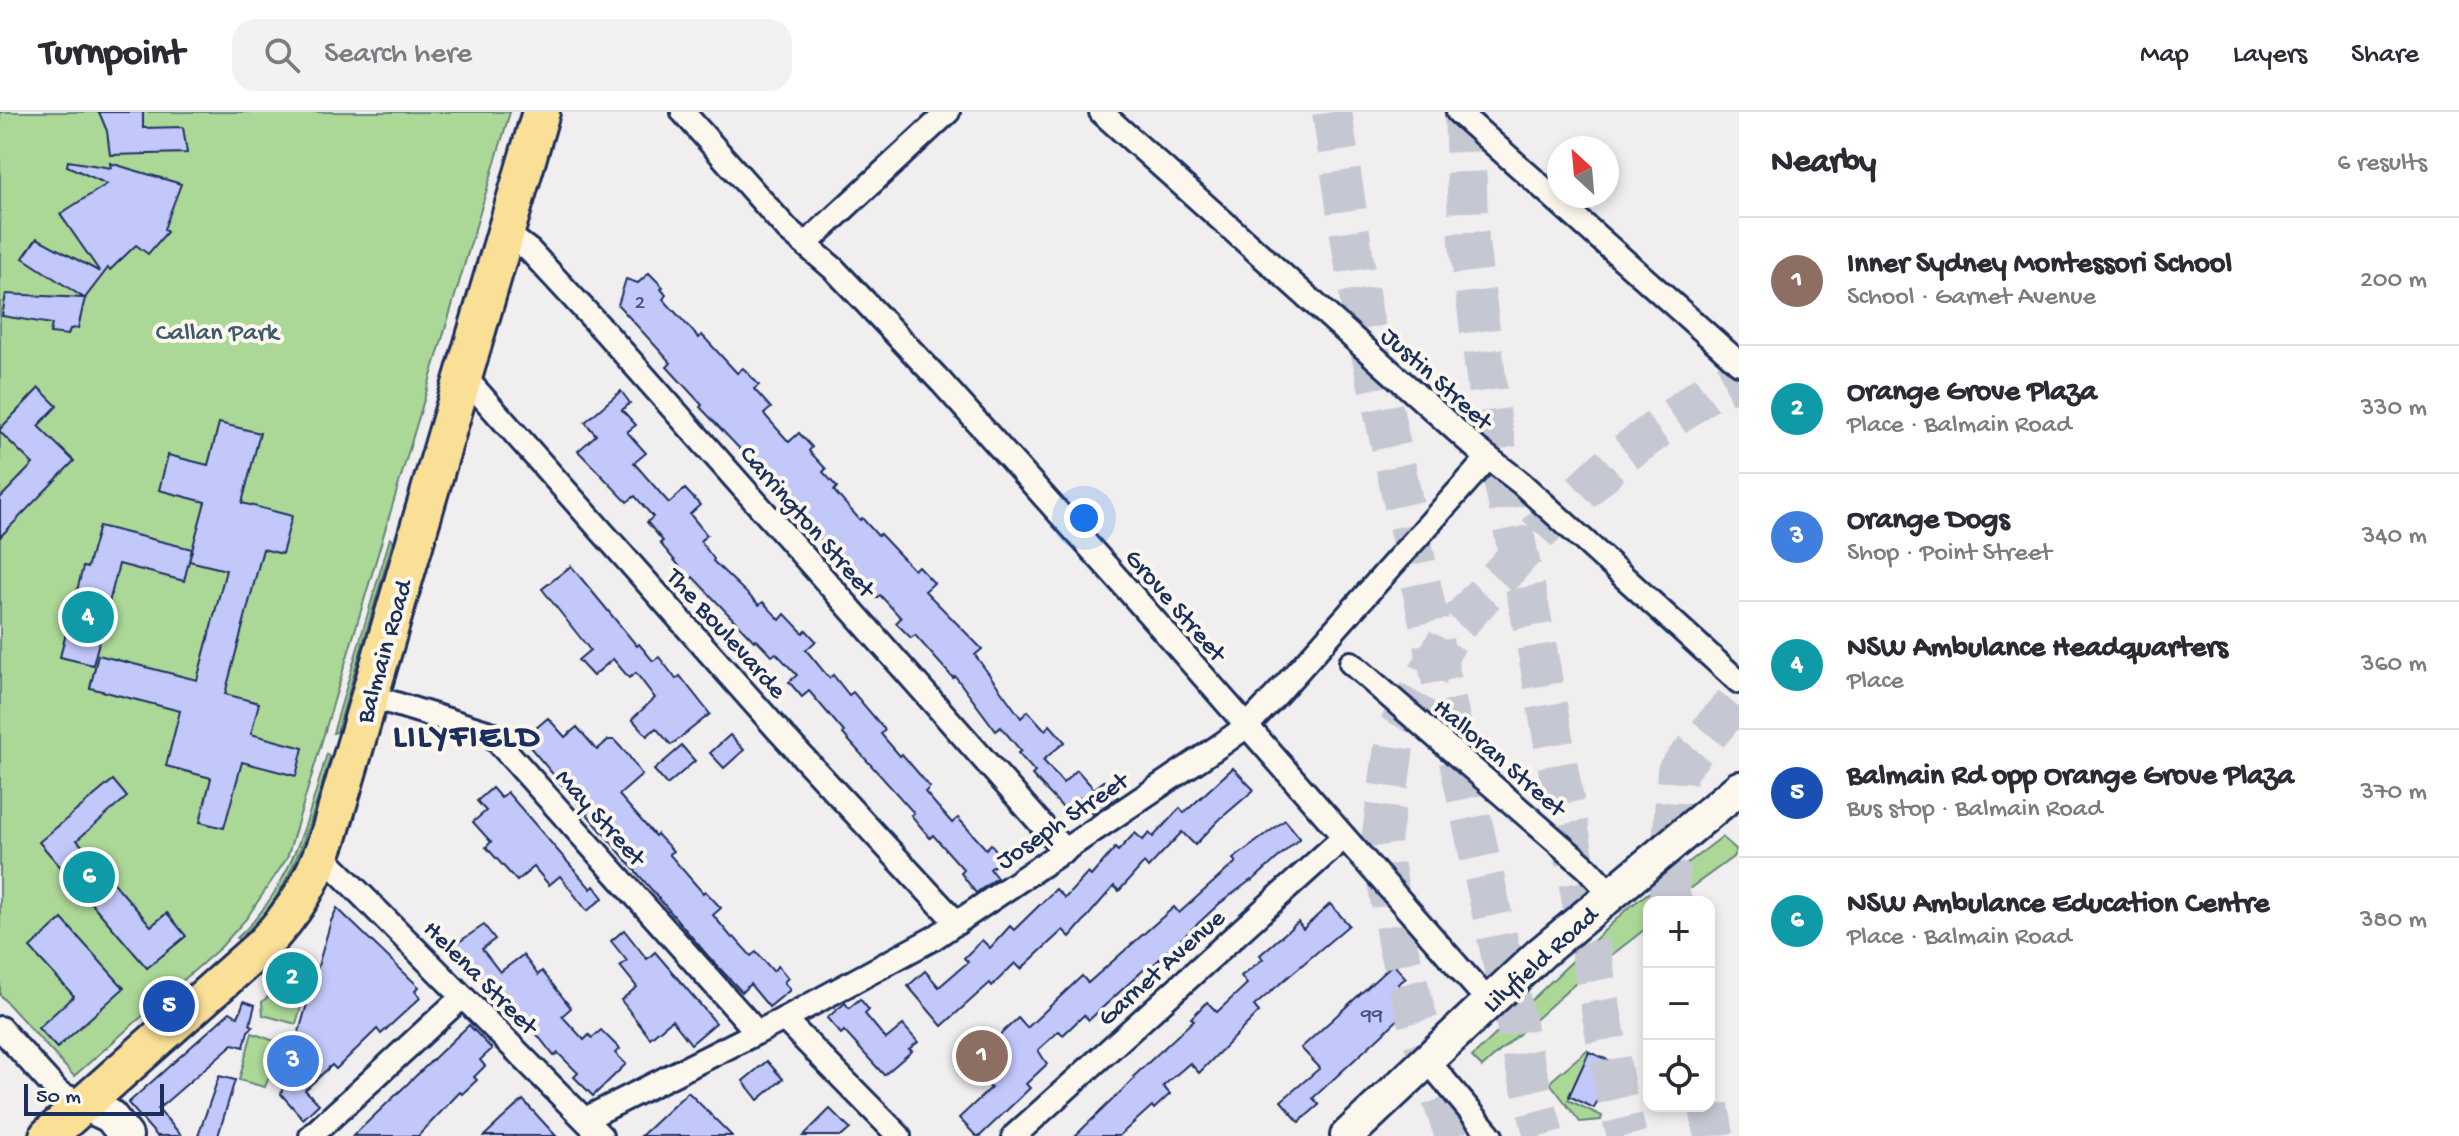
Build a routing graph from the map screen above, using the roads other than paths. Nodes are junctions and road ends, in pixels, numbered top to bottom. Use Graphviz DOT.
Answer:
graph roads {
  1 [pos="541,112"];
  2 [pos="948,112"];
  3 [pos="1101,112"];
  4 [pos="1458,112"];
  5 [pos="695,116"];
  6 [pos="505,232"];
  7 [pos="807,243"];
  8 [pos="1739,363"];
  9 [pos="463,375"];
  10 [pos="1488,458"];
  11 [pos="1351,663"];
  12 [pos="1739,682"];
  13 [pos="370,696"];
  14 [pos="1247,726"];
  15 [pos="1739,788"];
  16 [pos="1343,838"];
  17 [pos="1065,851"];
  18 [pos="322,855"];
  19 [pos="1611,894"];
  20 [pos="957,923"];
  21 [pos="462,997"];
  22 [pos="1489,1002"];
  23 [pos="784,1019"];
  24 [pos="0,1028"];
  25 [pos="756,1031"];
  26 [pos="1428,1061"];
  27 [pos="585,1119"];
  28 [pos="91,1120"];
  29 [pos="48,1136"];
  30 [pos="126,1136"];
  31 [pos="311,1136"];
  32 [pos="601,1136"];
  33 [pos="899,1136"];
  34 [pos="1014,1136"];
  35 [pos="1347,1136"];
  36 [pos="1491,1136"];
  1 -- 6 [label="main road, Balmain Road"];
  2 -- 7 [label="street"];
  3 -- 10 [label="street, Justin Street"];
  4 -- 8 [label="street"];
  5 -- 7 [label="street, Grove Street"];
  6 -- 9 [label="main road, Balmain Road"];
  6 -- 17 [label="street, Carrington Street"];
  7 -- 14 [label="street, Grove Street"];
  9 -- 13 [label="main road, Balmain Road"];
  9 -- 20 [label="street, The Boulevarde"];
  10 -- 12 [label="street, Justin Street"];
  10 -- 14 [label="street, Joseph Street"];
  11 -- 19 [label="street, Halloran Street"];
  13 -- 18 [label="main road, Balmain Road"];
  13 -- 25 [label="street, May Street"];
  14 -- 16 [label="street, Grove Street"];
  14 -- 17 [label="street, Joseph Street"];
  15 -- 19 [label="main road, Lilyfield Road"];
  16 -- 22 [label="street, Grove Street"];
  16 -- 34 [label="street, Garnet Avenue"];
  17 -- 20 [label="street, Joseph Street"];
  18 -- 21 [label="street, Helena Street"];
  18 -- 28 [label="main road, Balmain Road"];
  19 -- 22 [label="main road, Lilyfield Road"];
  20 -- 23 [label="street, Joseph Street"];
  21 -- 27 [label="street, Helena Street"];
  21 -- 31 [label="street"];
  22 -- 26 [label="main road, Lilyfield Road"];
  23 -- 25 [label="street, Joseph Street"];
  23 -- 33 [label="street"];
  24 -- 28 [label="street"];
  25 -- 27 [label="street, Joseph Street"];
  26 -- 35 [label="main road, Lilyfield Road"];
  26 -- 36 [label="street"];
  27 -- 32 [label="street, Helena Street"];
  28 -- 29 [label="main road, Balmain Road"];
  28 -- 30 [label="main road"];
}
